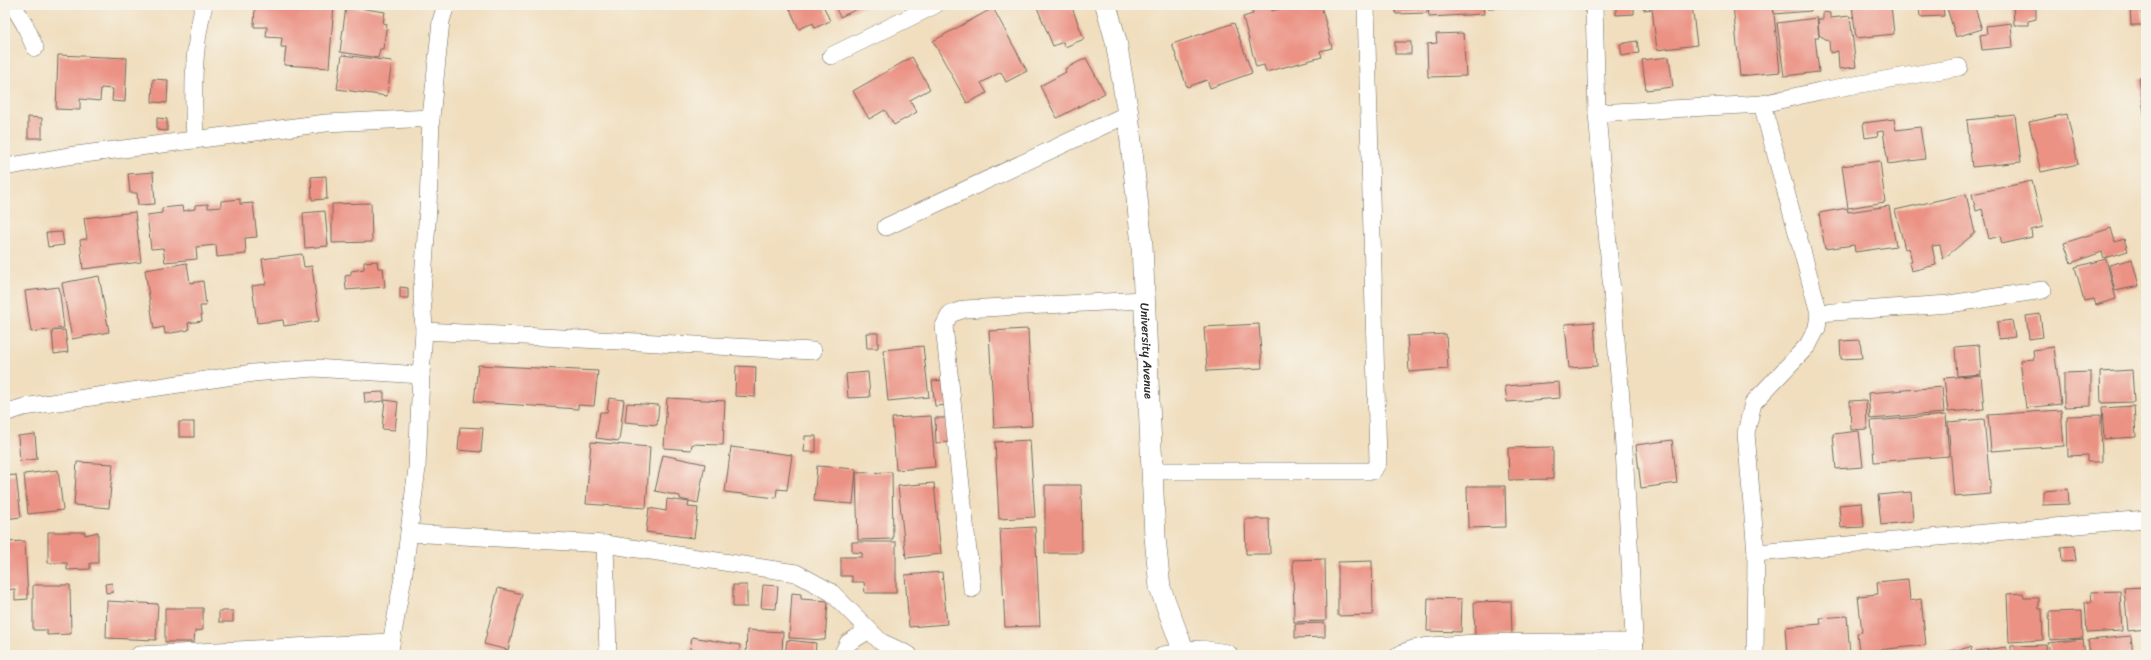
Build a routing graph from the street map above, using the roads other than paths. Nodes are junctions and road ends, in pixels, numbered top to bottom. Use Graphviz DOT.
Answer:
graph roads {
  1 [pos="13,5"];
  2 [pos="204,5"];
  3 [pos="446,5"];
  4 [pos="935,5"];
  5 [pos="1106,5"];
  6 [pos="1366,5"];
  7 [pos="1594,5"];
  8 [pos="35,48"];
  9 [pos="831,56"];
  10 [pos="1959,67"];
  11 [pos="1762,104"];
  12 [pos="1597,113"];
  13 [pos="1128,114"];
  14 [pos="431,118"];
  15 [pos="195,140"];
  16 [pos="5,168"];
  17 [pos="886,227"];
  18 [pos="2043,290"];
  19 [pos="1144,300"];
  20 [pos="1819,313"];
  21 [pos="424,331"];
  22 [pos="813,351"];
  23 [pos="421,375"];
  24 [pos="5,413"];
  25 [pos="1152,471"];
  26 [pos="2146,519"];
  27 [pos="409,532"];
  28 [pos="605,544"];
  29 [pos="1756,553"];
  30 [pos="972,589"];
  31 [pos="869,630"];
  32 [pos="390,648"];
  33 [pos="1635,648"];
  34 [pos="1184,652"];
  35 [pos="163,654"];
  36 [pos="139,655"];
  37 [pos="608,655"];
  38 [pos="842,655"];
  39 [pos="909,655"];
  40 [pos="1163,655"];
  41 [pos="1227,655"];
  42 [pos="1399,655"];
  43 [pos="1755,655"];
  1 -- 8 [label="street"];
  2 -- 15 [label="street"];
  3 -- 14 [label="street"];
  4 -- 9 [label="street"];
  5 -- 13 [label="street, University Avenue"];
  6 -- 25 [label="street"];
  7 -- 12 [label="street"];
  10 -- 11 [label="street"];
  11 -- 12 [label="street"];
  11 -- 20 [label="street"];
  12 -- 33 [label="street"];
  13 -- 17 [label="street"];
  13 -- 19 [label="street, University Avenue"];
  14 -- 15 [label="street"];
  14 -- 21 [label="street"];
  15 -- 16 [label="street"];
  18 -- 20 [label="street"];
  19 -- 25 [label="street, University Avenue"];
  19 -- 30 [label="street"];
  20 -- 29 [label="street"];
  21 -- 22 [label="street"];
  21 -- 23 [label="street"];
  23 -- 24 [label="street"];
  23 -- 27 [label="street"];
  25 -- 34 [label="street, University Avenue"];
  26 -- 29 [label="street"];
  27 -- 28 [label="street"];
  27 -- 32 [label="street"];
  28 -- 31 [label="street"];
  28 -- 37 [label="street"];
  29 -- 43 [label="street"];
  31 -- 38 [label="street"];
  31 -- 39 [label="street"];
  32 -- 35 [label="street"];
  33 -- 42 [label="street"];
  34 -- 40 [label="street"];
  34 -- 41 [label="street"];
  35 -- 36 [label="street"];
}
